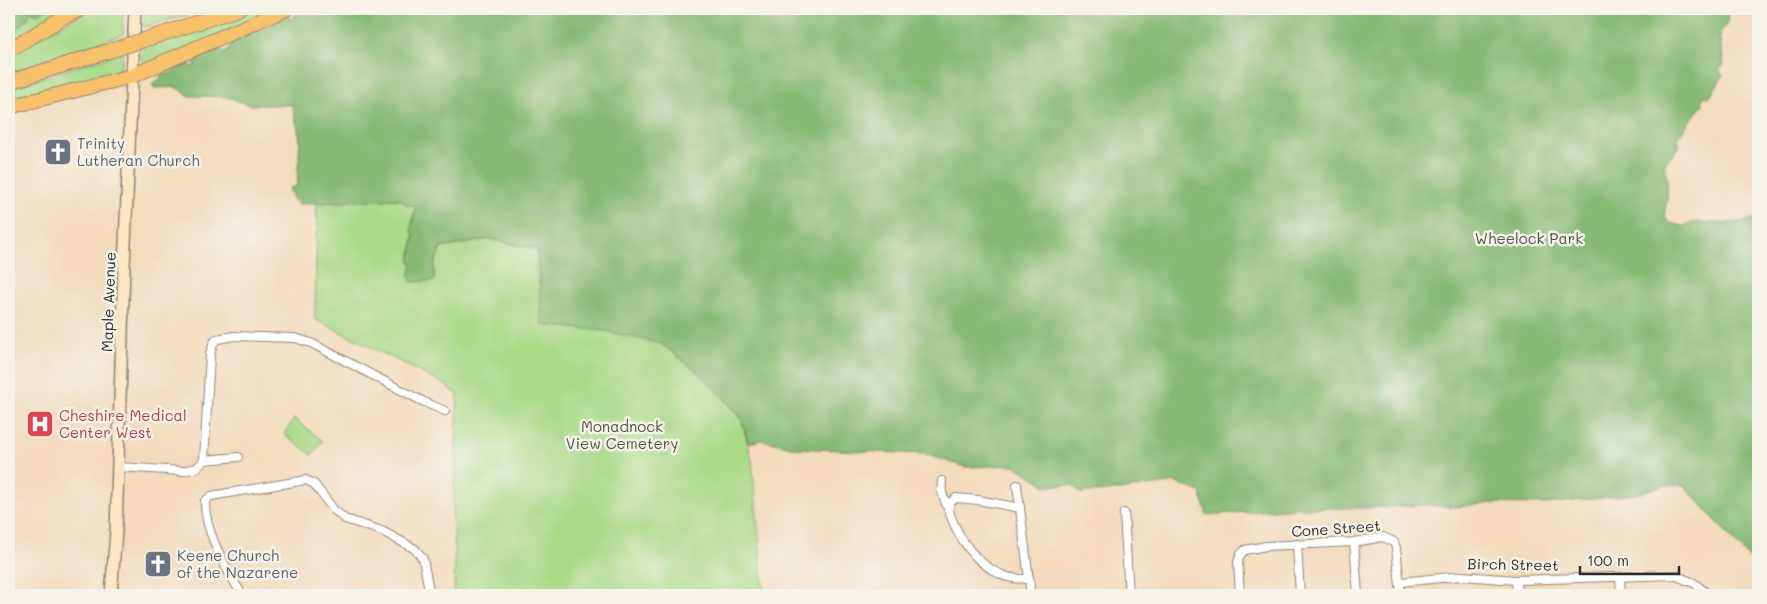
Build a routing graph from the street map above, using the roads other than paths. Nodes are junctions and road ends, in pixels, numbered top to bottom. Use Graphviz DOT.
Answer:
graph roads {
  1 [pos="81,9"];
  2 [pos="135,9"];
  3 [pos="238,9"];
  4 [pos="286,9"];
  5 [pos="9,50"];
  6 [pos="132,76"];
  7 [pos="9,82"];
  8 [pos="9,107"];
  9 [pos="445,411"];
  10 [pos="238,456"];
  11 [pos="204,460"];
  12 [pos="118,467"];
  13 [pos="942,481"];
  14 [pos="1017,485"];
  15 [pos="1020,508"];
  16 [pos="948,509"];
  17 [pos="1124,513"];
  18 [pos="1354,542"];
  19 [pos="1297,544"];
  20 [pos="1620,577"];
  21 [pos="1029,579"];
  22 [pos="1516,580"];
  23 [pos="1400,582"];
  24 [pos="112,595"];
  25 [pos="242,595"];
  26 [pos="430,595"];
  27 [pos="1031,595"];
  28 [pos="1129,595"];
  29 [pos="1240,595"];
  30 [pos="1300,595"];
  31 [pos="1358,595"];
  32 [pos="1401,595"];
  33 [pos="1517,595"];
  34 [pos="1621,595"];
  35 [pos="1709,595"];
  1 -- 5 [label="highway"];
  2 -- 6 [label="street, Maple Avenue"];
  3 -- 7 [label="highway, bridge"];
  4 -- 6 [label="highway"];
  6 -- 8 [label="highway"];
  6 -- 12 [label="street, Maple Avenue"];
  9 -- 11 [label="street"];
  10 -- 11 [label="street"];
  11 -- 12 [label="street"];
  12 -- 24 [label="street, Maple Avenue"];
  13 -- 16 [label="street"];
  14 -- 15 [label="street"];
  15 -- 16 [label="street"];
  15 -- 21 [label="street"];
  16 -- 21 [label="street"];
  17 -- 28 [label="street"];
  18 -- 19 [label="street, Cone Street"];
  18 -- 23 [label="street, Cone Street"];
  18 -- 31 [label="street"];
  19 -- 29 [label="street, Cone Street"];
  19 -- 30 [label="street"];
  20 -- 22 [label="street, Birch Street"];
  20 -- 34 [label="street"];
  20 -- 35 [label="street, Birch Street"];
  21 -- 27 [label="street"];
  22 -- 23 [label="street, Birch Street"];
  22 -- 33 [label="street"];
  23 -- 32 [label="street"];
  25 -- 26 [label="street"];
}
